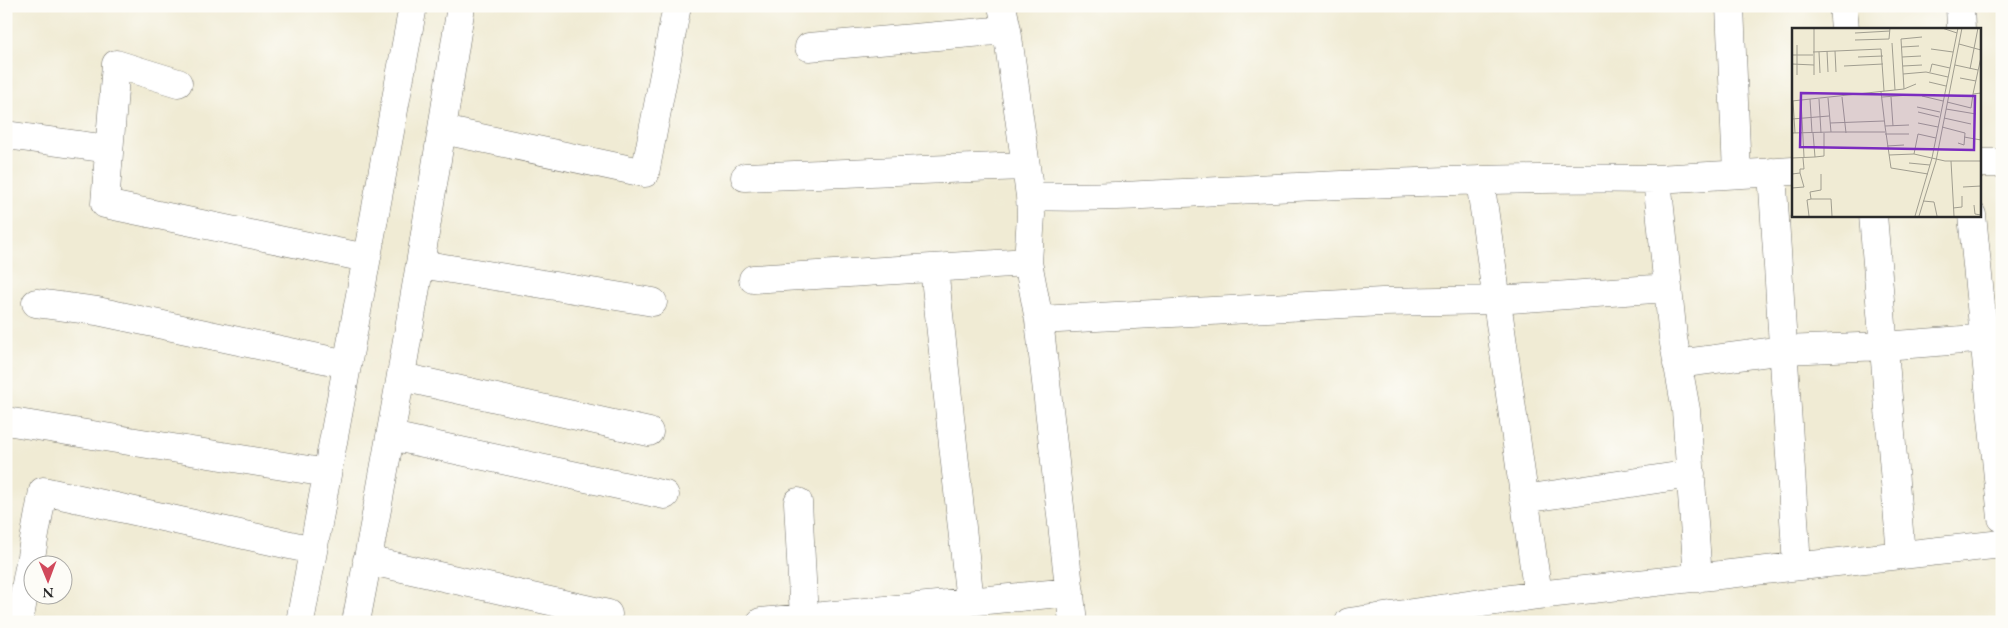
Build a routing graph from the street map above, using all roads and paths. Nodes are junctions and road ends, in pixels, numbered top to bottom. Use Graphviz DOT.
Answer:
graph roads {
  1 [pos="413,6"];
  2 [pos="461,6"];
  3 [pos="677,6"];
  4 [pos="1730,6"];
  5 [pos="1843,6"];
  6 [pos="1960,6"];
  7 [pos="1004,18"];
  8 [pos="1845,28"];
  9 [pos="1961,28"];
  10 [pos="809,47"];
  11 [pos="178,84"];
  12 [pos="443,130"];
  13 [pos="6,135"];
  14 [pos="109,149"];
  15 [pos="1980,163"];
  16 [pos="2002,163"];
  17 [pos="1026,166"];
  18 [pos="1783,171"];
  19 [pos="1737,174"];
  20 [pos="746,177"];
  21 [pos="1657,179"];
  22 [pos="1480,180"];
  23 [pos="1030,196"];
  24 [pos="1873,216"];
  25 [pos="1972,216"];
  26 [pos="366,258"];
  27 [pos="1028,262"];
  28 [pos="420,264"];
  29 [pos="934,268"];
  30 [pos="753,279"];
  31 [pos="1668,288"];
  32 [pos="1496,300"];
  33 [pos="653,302"];
  34 [pos="36,303"];
  35 [pos="1039,320"];
  36 [pos="1993,338"];
  37 [pos="1884,346"];
  38 [pos="1784,350"];
  39 [pos="347,364"];
  40 [pos="1678,364"];
  41 [pos="402,377"];
  42 [pos="6,421"];
  43 [pos="649,432"];
  44 [pos="391,436"];
  45 [pos="327,472"];
  46 [pos="1691,474"];
  47 [pos="665,495"];
  48 [pos="1524,499"];
  49 [pos="798,502"];
  50 [pos="2002,518"];
  51 [pos="2002,544"];
  52 [pos="313,550"];
  53 [pos="1901,555"];
  54 [pos="367,560"];
  55 [pos="1797,566"];
  56 [pos="1698,578"];
  57 [pos="1070,592"];
  58 [pos="1538,595"];
  59 [pos="970,602"];
  60 [pos="608,614"];
  61 [pos="804,618"];
  62 [pos="19,622"];
  63 [pos="300,622"];
  64 [pos="356,622"];
  65 [pos="761,622"];
  66 [pos="1073,622"];
  67 [pos="1349,622"];
  1 -- 26 [label="street"];
  2 -- 12 [label="street"];
  3 -- 12 [label="street"];
  4 -- 19 [label="street"];
  5 -- 8 [label="street"];
  6 -- 9 [label="street"];
  7 -- 10 [label="street"];
  7 -- 17 [label="street"];
  11 -- 14 [label="street"];
  12 -- 28 [label="street"];
  13 -- 14 [label="street"];
  14 -- 26 [label="street"];
  15 -- 16 [label="street"];
  17 -- 20 [label="street"];
  17 -- 23 [label="street"];
  18 -- 19 [label="street"];
  18 -- 38 [label="street"];
  19 -- 21 [label="street"];
  21 -- 22 [label="street"];
  21 -- 31 [label="street"];
  22 -- 23 [label="street"];
  22 -- 32 [label="street"];
  23 -- 27 [label="street"];
  24 -- 37 [label="street"];
  25 -- 36 [label="street"];
  26 -- 39 [label="street"];
  27 -- 29 [label="street"];
  27 -- 35 [label="street"];
  28 -- 33 [label="street"];
  28 -- 41 [label="street"];
  29 -- 30 [label="street"];
  29 -- 59 [label="street"];
  31 -- 32 [label="street"];
  31 -- 40 [label="street"];
  32 -- 35 [label="street"];
  32 -- 48 [label="street"];
  34 -- 39 [label="street"];
  35 -- 57 [label="street"];
  36 -- 37 [label="street"];
  36 -- 50 [label="street"];
  37 -- 38 [label="street"];
  37 -- 53 [label="street"];
  38 -- 40 [label="street"];
  38 -- 55 [label="street"];
  39 -- 45 [label="street"];
  40 -- 46 [label="street"];
  41 -- 43 [label="street"];
  41 -- 44 [label="street"];
  42 -- 45 [label="street"];
  44 -- 47 [label="street"];
  44 -- 54 [label="street"];
  45 -- 52 [label="street"];
  46 -- 48 [label="street"];
  46 -- 56 [label="street"];
  48 -- 58 [label="street"];
  49 -- 61 [label="street"];
  51 -- 53 [label="street"];
  52 -- 62 [label="street"];
  52 -- 63 [label="street"];
  53 -- 55 [label="street"];
  54 -- 60 [label="street"];
  54 -- 64 [label="street"];
  55 -- 56 [label="street"];
  56 -- 58 [label="street"];
  57 -- 59 [label="street"];
  57 -- 66 [label="street"];
  58 -- 67 [label="street"];
  59 -- 61 [label="street"];
  61 -- 65 [label="street"];
}
